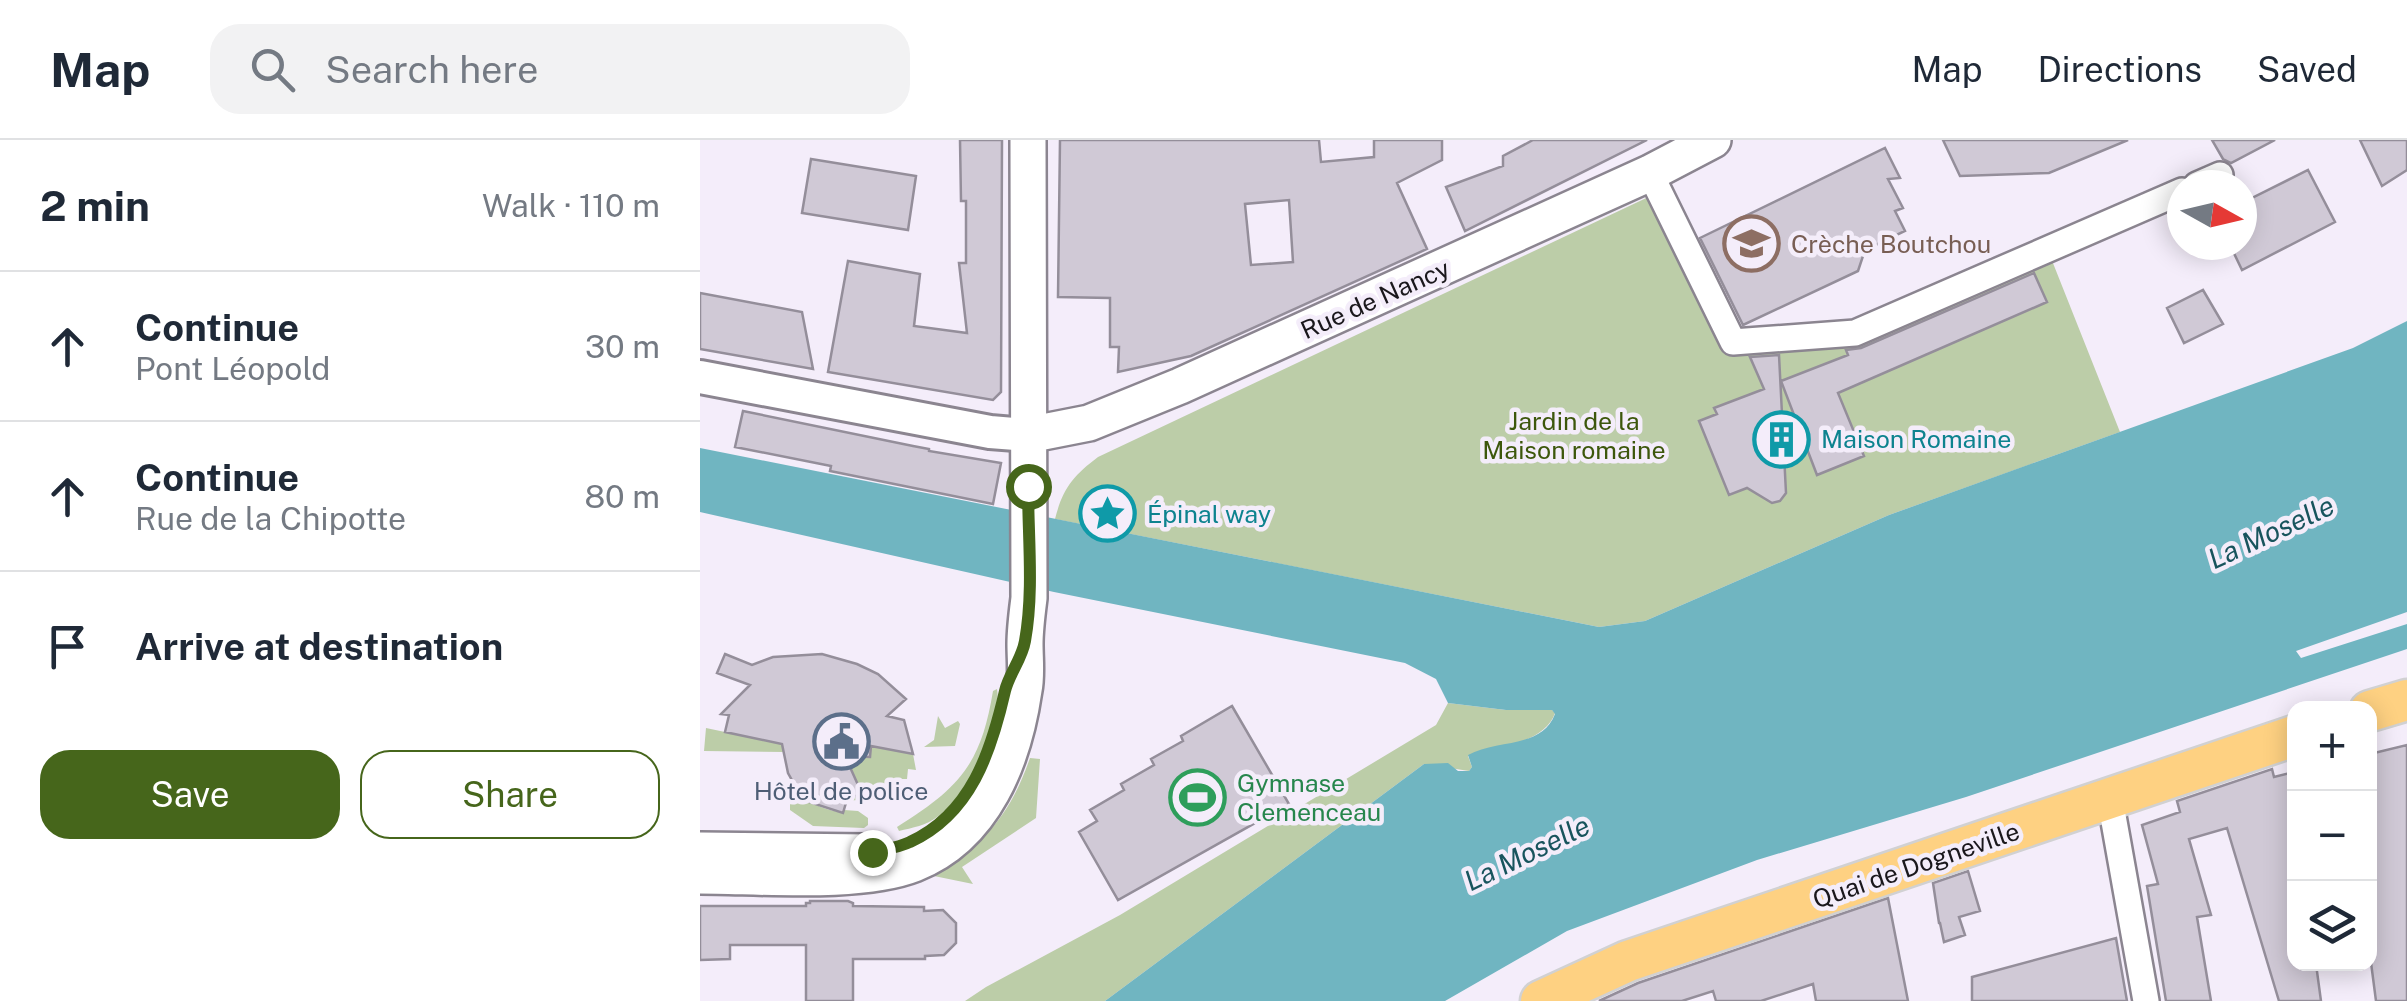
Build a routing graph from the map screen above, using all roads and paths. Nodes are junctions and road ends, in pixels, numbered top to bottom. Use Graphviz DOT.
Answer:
graph roads {
  1 [pos="1028,140"];
  2 [pos="1713,140"];
  3 [pos="1650,174"];
  4 [pos="2167,198"];
  5 [pos="700,376"];
  6 [pos="1028,435"];
  7 [pos="1025,644"];
  8 [pos="2407,700"];
  9 [pos="2377,709"];
  10 [pos="2287,738"];
  11 [pos="2110,799"];
  12 [pos="700,850"];
  13 [pos="700,876"];
  14 [pos="1541,1001"];
  15 [pos="2146,1001"];
  1 -- 6 [label="main road"];
  2 -- 3 [label="main road, Rue de Nancy"];
  3 -- 4 [label="street"];
  3 -- 6 [label="main road, Rue de Nancy"];
  5 -- 6 [label="street"];
  6 -- 7 [label="main road"];
  7 -- 12 [label="main road"];
  7 -- 13 [label="main road"];
  8 -- 9 [label="main road"];
  10 -- 11 [label="main road, Quai de Dogneville"];
  11 -- 14 [label="main road, Quai de Dogneville"];
  11 -- 15 [label="street"];
}
